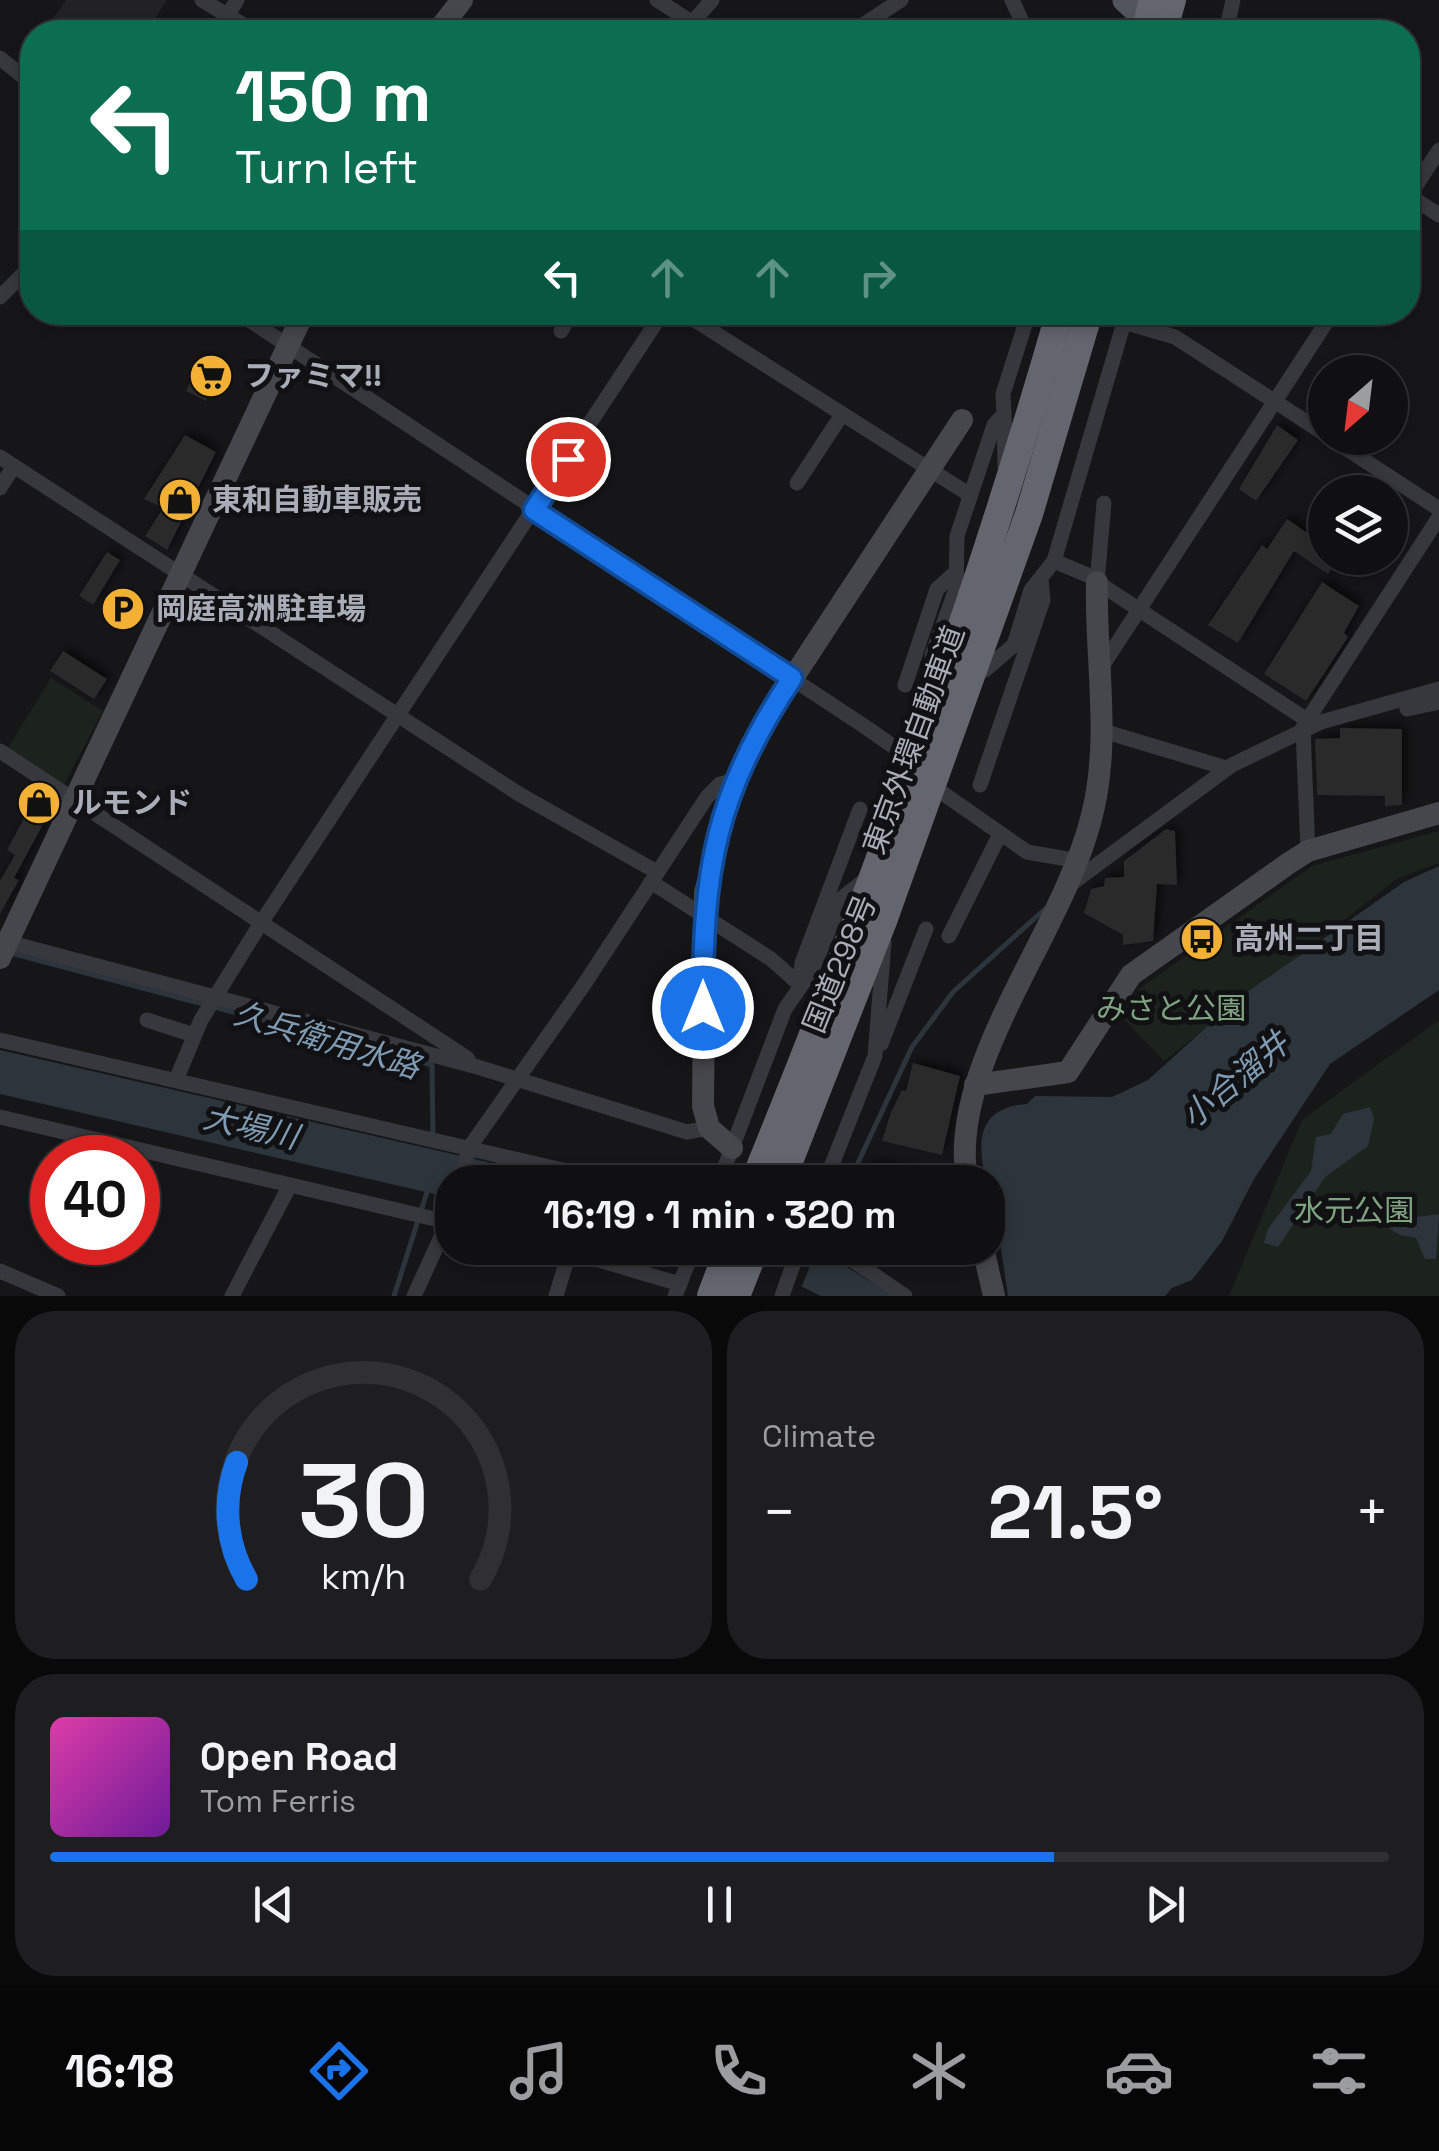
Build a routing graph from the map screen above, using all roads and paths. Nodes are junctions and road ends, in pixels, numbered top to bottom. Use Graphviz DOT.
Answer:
graph roads {
  1 [pos="202,0"];
  2 [pos="462,0"];
  3 [pos="656,0"];
  4 [pos="712,0"];
  5 [pos="901,0"];
  6 [pos="1174,0"];
  7 [pos="233,7"];
  8 [pos="446,20"];
  9 [pos="687,20"];
  10 [pos="695,20"];
  11 [pos="870,20"];
  12 [pos="1148,20"];
  13 [pos="0,58"];
  14 [pos="20,74"];
  15 [pos="1439,150"];
  16 [pos="1420,178"];
  17 [pos="20,277"];
  18 [pos="0,298"];
  19 [pos="255,325"];
  20 [pos="298,325"];
  21 [pos="564,325"];
  22 [pos="655,325"];
  23 [pos="702,325"];
  24 [pos="1025,325"];
  25 [pos="1056,325"];
  26 [pos="1066,325"];
  27 [pos="1085,325"];
  28 [pos="1093,325"];
  29 [pos="1125,325"];
  30 [pos="1144,325"];
  31 [pos="1325,325"];
  32 [pos="560,331"];
  33 [pos="287,348"];
  34 [pos="1275,401"];
  35 [pos="1004,414"];
  36 [pos="841,416"];
  37 [pos="962,420"];
  38 [pos="1308,423"];
  39 [pos="1357,455"];
  40 [pos="7,462"];
  41 [pos="926,471"];
  42 [pos="797,483"];
  43 [pos="0,488"];
  44 [pos="970,494"];
  45 [pos="1005,501"];
  46 [pos="1104,503"];
  47 [pos="1439,509"];
  48 [pos="534,510"];
  49 [pos="1439,517"];
  50 [pos="1054,561"];
  51 [pos="956,572"];
  52 [pos="181,574"];
  53 [pos="1041,580"];
  54 [pos="1097,580"];
  55 [pos="1140,608"];
  56 [pos="986,670"];
  57 [pos="1099,671"];
  58 [pos="946,672"];
  59 [pos="792,678"];
  60 [pos="904,686"];
  61 [pos="1439,688"];
  62 [pos="1439,702"];
  63 [pos="1407,709"];
  64 [pos="399,716"];
  65 [pos="1304,727"];
  66 [pos="1102,731"];
  67 [pos="0,751"];
  68 [pos="911,766"];
  69 [pos="1226,768"];
  70 [pos="736,780"];
  71 [pos="980,785"];
  72 [pos="942,795"];
  73 [pos="76,800"];
  74 [pos="860,809"];
  75 [pos="1439,813"];
  76 [pos="999,836"];
  77 [pos="1308,852"];
  78 [pos="1079,861"];
  79 [pos="872,875"];
  80 [pos="654,877"];
  81 [pos="1071,884"];
  82 [pos="704,915"];
  83 [pos="261,923"];
  84 [pos="926,929"];
  85 [pos="949,936"];
  86 [pos="884,943"];
  87 [pos="3,946"];
  88 [pos="799,984"];
  89 [pos="215,996"];
  90 [pos="147,1020"];
  91 [pos="194,1035"];
  92 [pos="0,1040"];
  93 [pos="875,1056"];
  94 [pos="471,1065"];
  95 [pos="519,1079"];
  96 [pos="176,1080"];
  97 [pos="975,1085"];
  98 [pos="0,1117"];
  99 [pos="708,1128"];
  100 [pos="732,1148"];
  101 [pos="468,1152"];
  102 [pos="465,1165"];
  103 [pos="531,1165"];
  104 [pos="726,1165"];
  105 [pos="761,1165"];
  106 [pos="769,1165"];
  107 [pos="788,1165"];
  108 [pos="796,1165"];
  109 [pos="832,1165"];
  110 [pos="966,1165"];
  111 [pos="290,1185"];
  112 [pos="435,1218"];
  113 [pos="435,1253"];
  114 [pos="561,1265"];
  115 [pos="617,1265"];
  116 [pos="729,1265"];
  117 [pos="735,1265"];
  118 [pos="745,1265"];
  119 [pos="750,1265"];
  120 [pos="794,1265"];
  121 [pos="860,1265"];
  122 [pos="987,1265"];
  123 [pos="0,1271"];
  124 [pos="680,1284"];
  125 [pos="729,1293"];
  126 [pos="58,1296"];
  127 [pos="232,1296"];
  128 [pos="414,1296"];
  129 [pos="556,1296"];
  130 [pos="782,1296"];
  131 [pos="905,1296"];
  132 [pos="994,1296"];
  1 -- 7 [label="street"];
  2 -- 8 [label="street"];
  3 -- 9 [label="street"];
  4 -- 10 [label="street"];
  5 -- 11 [label="street"];
  6 -- 12 [label="highway"];
  13 -- 14 [label="street"];
  15 -- 16 [label="street"];
  17 -- 18 [label="street"];
  19 -- 33 [label="street"];
  20 -- 33 [label="street"];
  21 -- 32 [label="street"];
  22 -- 48 [label="street"];
  23 -- 36 [label="street"];
  24 -- 35 [label="street"];
  25 -- 45 [label="highway, 国道298号"];
  26 -- 106 [label="highway, 東京外環自動車道"];
  27 -- 107 [label="highway, 東京外環自動車道, bridge"];
  28 -- 56 [label="highway, 国道298号"];
  29 -- 50 [label="street"];
  30 -- 34 [label="street"];
  31 -- 34 [label="street"];
  33 -- 48 [label="street"];
  33 -- 52 [label="street"];
  34 -- 38 [label="street"];
  34 -- 55 [label="street"];
  35 -- 44 [label="street"];
  35 -- 45 [label="street"];
  36 -- 41 [label="street"];
  36 -- 42 [label="street"];
  37 -- 41 [label="street"];
  39 -- 47 [label="street"];
  40 -- 43 [label="street"];
  40 -- 52 [label="street"];
  41 -- 44 [label="street"];
  41 -- 59 [label="street"];
  44 -- 51 [label="street"];
  45 -- 58 [label="highway, 国道298号"];
  46 -- 54 [label="street"];
  48 -- 59 [label="street"];
  48 -- 64 [label="street"];
  49 -- 65 [label="street"];
  50 -- 53 [label="street"];
  50 -- 54 [label="street"];
  51 -- 58 [label="street"];
  51 -- 60 [label="street"];
  52 -- 64 [label="street"];
  52 -- 73 [label="street"];
  53 -- 56 [label="street"];
  53 -- 71 [label="street"];
  54 -- 55 [label="street"];
  54 -- 57 [label="street"];
  55 -- 57 [label="street"];
  55 -- 65 [label="street"];
  56 -- 72 [label="highway, 国道298号"];
  57 -- 66 [label="street"];
  58 -- 68 [label="highway, 国道298号"];
  59 -- 68 [label="street"];
  59 -- 70 [label="street"];
  61 -- 65 [label="street"];
  62 -- 63 [label="street"];
  64 -- 80 [label="street"];
  64 -- 83 [label="street"];
  65 -- 69 [label="street"];
  65 -- 77 [label="street"];
  66 -- 69 [label="street"];
  66 -- 78 [label="street"];
  67 -- 73 [label="street"];
  68 -- 72 [label="street"];
  68 -- 79 [label="highway, 国道298号"];
  69 -- 81 [label="street"];
  70 -- 80 [label="street"];
  70 -- 82 [label="street"];
  72 -- 76 [label="street"];
  72 -- 86 [label="highway, 国道298号"];
  73 -- 83 [label="street"];
  73 -- 87 [label="street"];
  74 -- 88 [label="street"];
  75 -- 77 [label="street"];
  76 -- 78 [label="street"];
  76 -- 85 [label="street"];
  77 -- 97 [label="street"];
  78 -- 81 [label="street"];
  79 -- 88 [label="street"];
  79 -- 105 [label="highway, 国道298号"];
  80 -- 82 [label="street"];
  80 -- 95 [label="street"];
  81 -- 97 [label="street"];
  82 -- 88 [label="street"];
  82 -- 99 [label="street"];
  83 -- 89 [label="street"];
  83 -- 94 [label="street"];
  84 -- 93 [label="street"];
  86 -- 93 [label="street"];
  86 -- 108 [label="highway, 国道298号"];
  87 -- 89 [label="street"];
  88 -- 100 [label="street"];
  89 -- 91 [label="street"];
  89 -- 94 [label="street"];
  90 -- 91 [label="street"];
  91 -- 96 [label="street"];
  92 -- 96 [label="street"];
  93 -- 109 [label="street"];
  94 -- 95 [label="street"];
  95 -- 99 [label="street"];
  95 -- 101 [label="street"];
  96 -- 101 [label="street"];
  97 -- 110 [label="street"];
  98 -- 111 [label="street"];
  99 -- 100 [label="street"];
  100 -- 104 [label="street"];
  101 -- 102 [label="street"];
  101 -- 103 [label="street"];
  111 -- 112 [label="street"];
  111 -- 127 [label="street"];
  113 -- 128 [label="street"];
  114 -- 129 [label="street"];
  115 -- 124 [label="street"];
  116 -- 125 [label="highway"];
  117 -- 125 [label="highway"];
  118 -- 125 [label="highway"];
  119 -- 125 [label="highway"];
  120 -- 130 [label="street"];
  121 -- 131 [label="street"];
  122 -- 132 [label="street"];
  123 -- 126 [label="street"];
}
